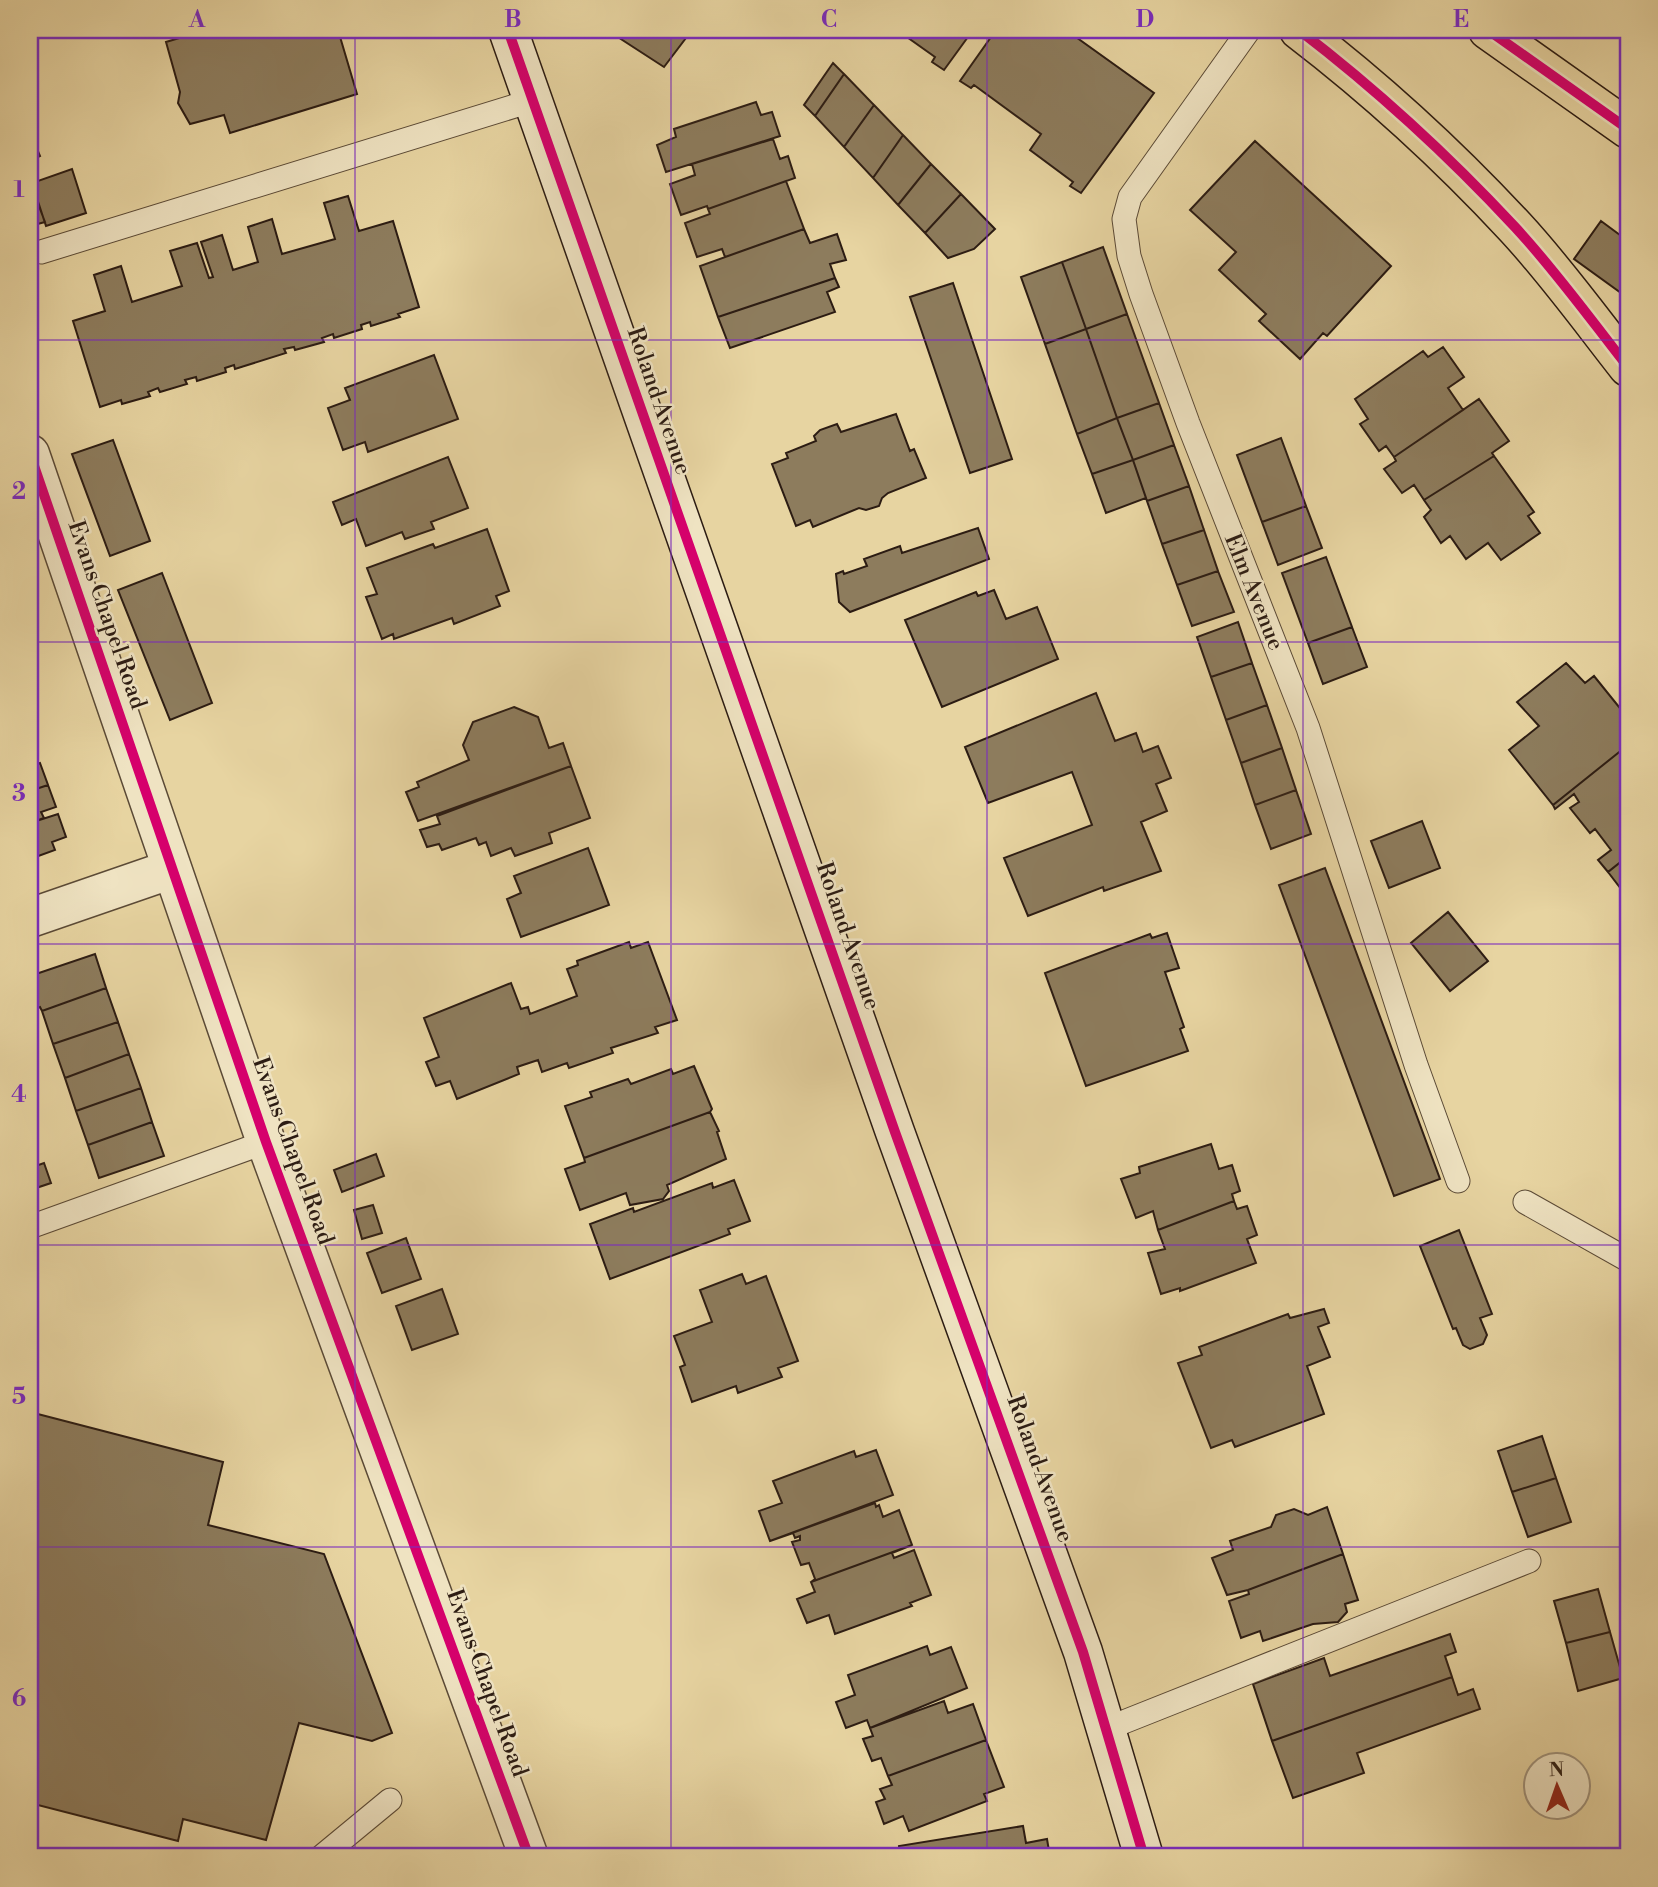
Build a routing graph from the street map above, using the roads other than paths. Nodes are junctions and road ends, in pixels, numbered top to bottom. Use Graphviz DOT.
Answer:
graph roads {
  1 [pos="508,30"];
  2 [pos="1249,30"];
  3 [pos="1299,30"];
  4 [pos="1488,30"];
  5 [pos="531,102"];
  6 [pos="1628,129"];
  7 [pos="41,252"];
  8 [pos="1628,367"];
  9 [pos="30,454"];
  10 [pos="172,869"];
  11 [pos="30,918"];
  12 [pos="266,1142"];
  13 [pos="1458,1181"];
  14 [pos="1525,1202"];
  15 [pos="30,1227"];
  16 [pos="1628,1260"];
  17 [pos="1529,1561"];
  18 [pos="1106,1729"];
  19 [pos="390,1800"];
  20 [pos="321,1857"];
  21 [pos="529,1857"];
  22 [pos="1144,1857"];
  1 -- 5 [label="street, Roland Avenue"];
  2 -- 13 [label="lane, Elm Avenue"];
  3 -- 8 [label="main road"];
  4 -- 6 [label="main road"];
  5 -- 7 [label="lane"];
  5 -- 18 [label="street, Roland Avenue"];
  9 -- 10 [label="street, Evans Chapel Road"];
  10 -- 11 [label="street"];
  10 -- 12 [label="street, Evans Chapel Road"];
  12 -- 15 [label="lane"];
  12 -- 21 [label="street, Evans Chapel Road"];
  14 -- 16 [label="lane"];
  17 -- 18 [label="lane"];
  18 -- 22 [label="street, Roland Avenue"];
  19 -- 20 [label="lane"];
}
